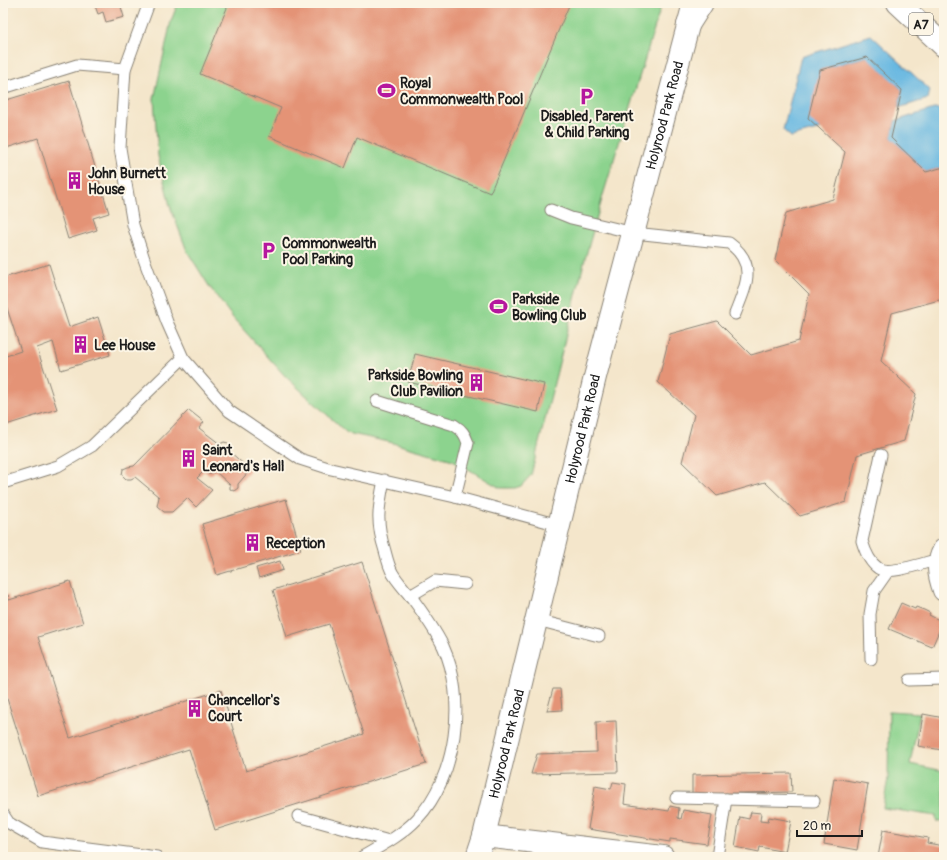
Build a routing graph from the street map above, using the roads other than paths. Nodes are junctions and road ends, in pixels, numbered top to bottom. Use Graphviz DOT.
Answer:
graph roads {
  1 [pos="149,3"];
  2 [pos="694,3"];
  3 [pos="702,3"];
  4 [pos="898,3"];
  5 [pos="688,25"];
  6 [pos="944,46"];
  7 [pos="125,69"];
  8 [pos="3,88"];
  9 [pos="551,210"];
  10 [pos="634,233"];
  11 [pos="735,314"];
  12 [pos="182,358"];
  13 [pos="377,401"];
  14 [pos="881,455"];
  15 [pos="384,480"];
  16 [pos="3,483"];
  17 [pos="455,497"];
  18 [pos="559,526"];
  19 [pos="942,555"];
  20 [pos="888,571"];
  21 [pos="465,584"];
  22 [pos="944,590"];
  23 [pos="410,596"];
  24 [pos="537,620"];
  25 [pos="599,636"];
  26 [pos="871,659"];
  27 [pos="944,679"];
  28 [pos="909,680"];
  29 [pos="676,798"];
  30 [pos="726,799"];
  31 [pos="814,801"];
  32 [pos="3,814"];
  33 [pos="298,816"];
  34 [pos="484,836"];
  35 [pos="389,841"];
  36 [pos="157,857"];
  37 [pos="362,857"];
  38 [pos="477,857"];
  39 [pos="663,857"];
  40 [pos="717,857"];
  1 -- 7 [label="lane"];
  2 -- 5 [label="street, Holyrood Park Road"];
  3 -- 5 [label="street"];
  4 -- 6 [label="street, A7"];
  5 -- 10 [label="street, Holyrood Park Road"];
  7 -- 8 [label="lane"];
  7 -- 12 [label="lane"];
  9 -- 10 [label="lane"];
  10 -- 11 [label="lane"];
  10 -- 18 [label="street, Holyrood Park Road"];
  12 -- 15 [label="lane"];
  12 -- 16 [label="lane"];
  13 -- 17 [label="lane"];
  14 -- 20 [label="lane"];
  15 -- 17 [label="lane"];
  15 -- 23 [label="lane"];
  17 -- 18 [label="lane"];
  18 -- 24 [label="street, Holyrood Park Road"];
  19 -- 20 [label="lane"];
  19 -- 22 [label="street"];
  20 -- 26 [label="lane"];
  21 -- 23 [label="lane"];
  23 -- 35 [label="lane"];
  24 -- 25 [label="lane"];
  24 -- 34 [label="street, Holyrood Park Road"];
  27 -- 28 [label="lane"];
  29 -- 30 [label="lane"];
  30 -- 31 [label="lane"];
  30 -- 40 [label="lane"];
  32 -- 36 [label="lane"];
  33 -- 35 [label="lane"];
  34 -- 38 [label="street, Holyrood Park Road"];
  34 -- 39 [label="street"];
  35 -- 37 [label="lane"];
}
